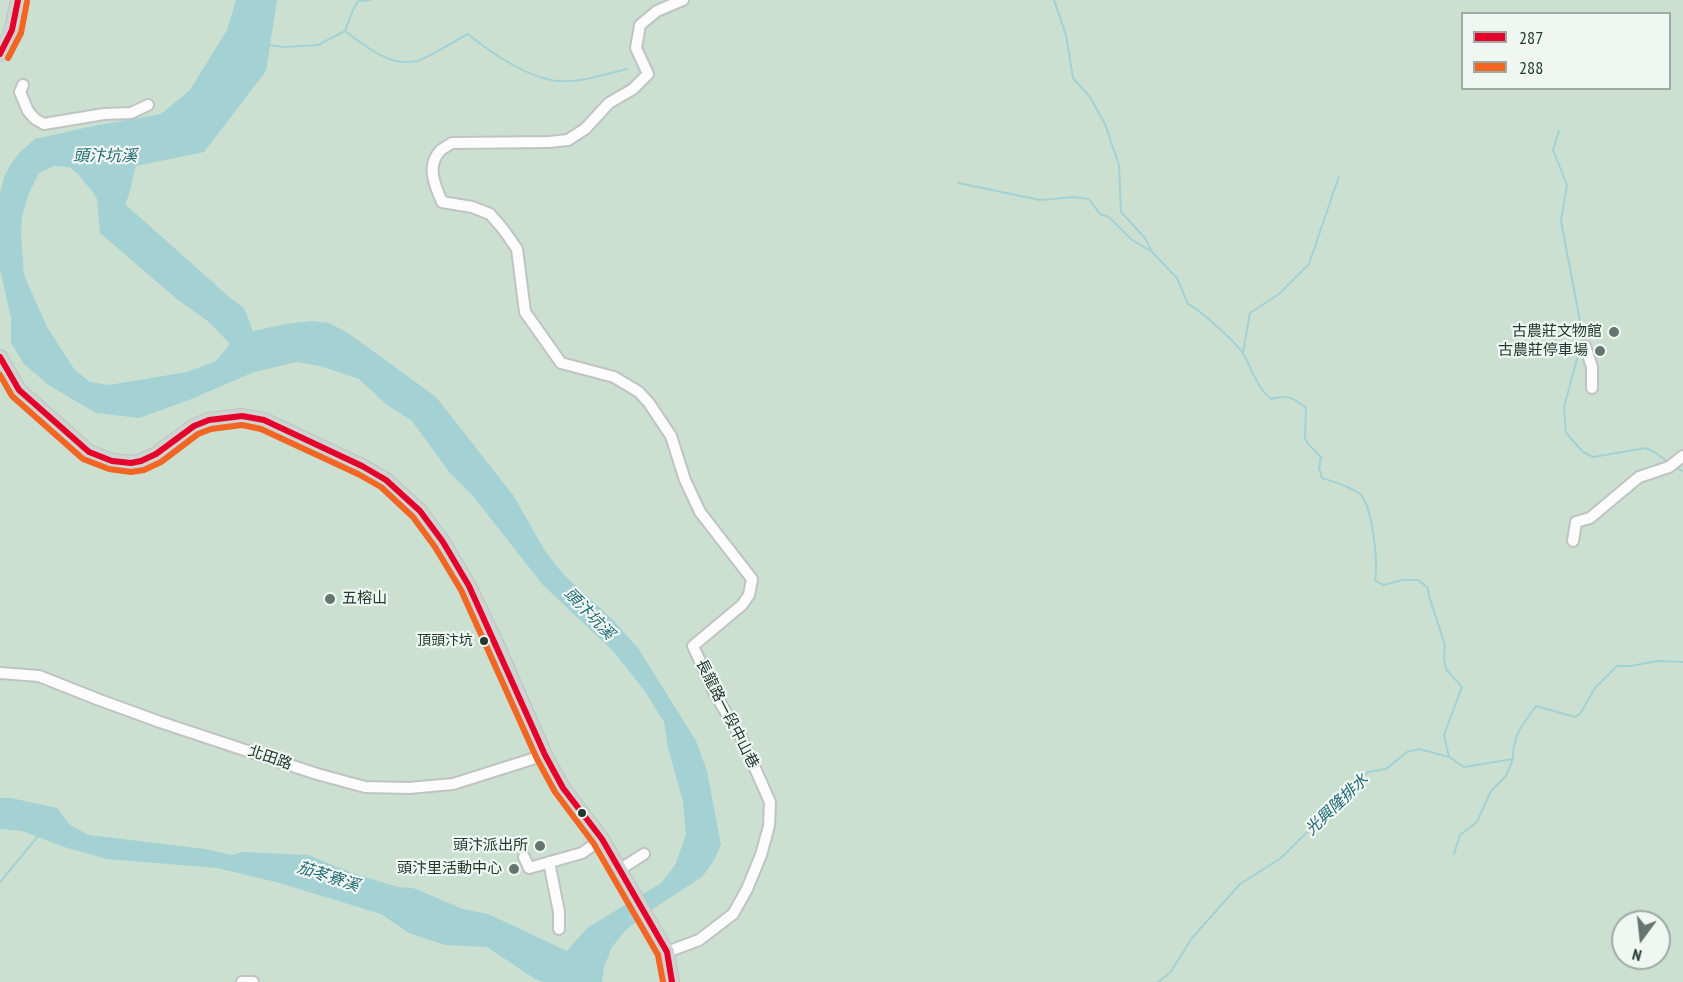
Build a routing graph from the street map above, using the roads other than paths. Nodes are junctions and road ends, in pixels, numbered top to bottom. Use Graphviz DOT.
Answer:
graph roads {
  1 [pos="18,0"];
  2 [pos="683,0"];
  3 [pos="0,54"];
  4 [pos="23,85"];
  5 [pos="148,105"];
  6 [pos="1585,346"];
  7 [pos="0,357"];
  8 [pos="1592,388"];
  9 [pos="1676,462"];
  10 [pos="1573,541"];
  11 [pos="0,674"];
  12 [pos="545,755"];
  13 [pos="602,839"];
  14 [pos="644,854"];
  15 [pos="524,857"];
  16 [pos="549,862"];
  17 [pos="619,870"];
  18 [pos="560,929"];
  19 [pos="667,952"];
  20 [pos="242,982"];
  21 [pos="253,982"];
  22 [pos="672,982"];
  1 -- 3 [label="main road"];
  2 -- 19 [label="street, 長龍路一段中山巷"];
  4 -- 5 [label="street"];
  6 -- 8 [label="street"];
  7 -- 12 [label="main road"];
  9 -- 10 [label="street"];
  11 -- 12 [label="street, 北田路"];
  12 -- 13 [label="main road"];
  13 -- 16 [label="street"];
  13 -- 17 [label="main road"];
  14 -- 17 [label="street"];
  15 -- 16 [label="street"];
  16 -- 18 [label="street"];
  17 -- 19 [label="main road"];
  19 -- 22 [label="main road"];
  20 -- 21 [label="street"];
}
